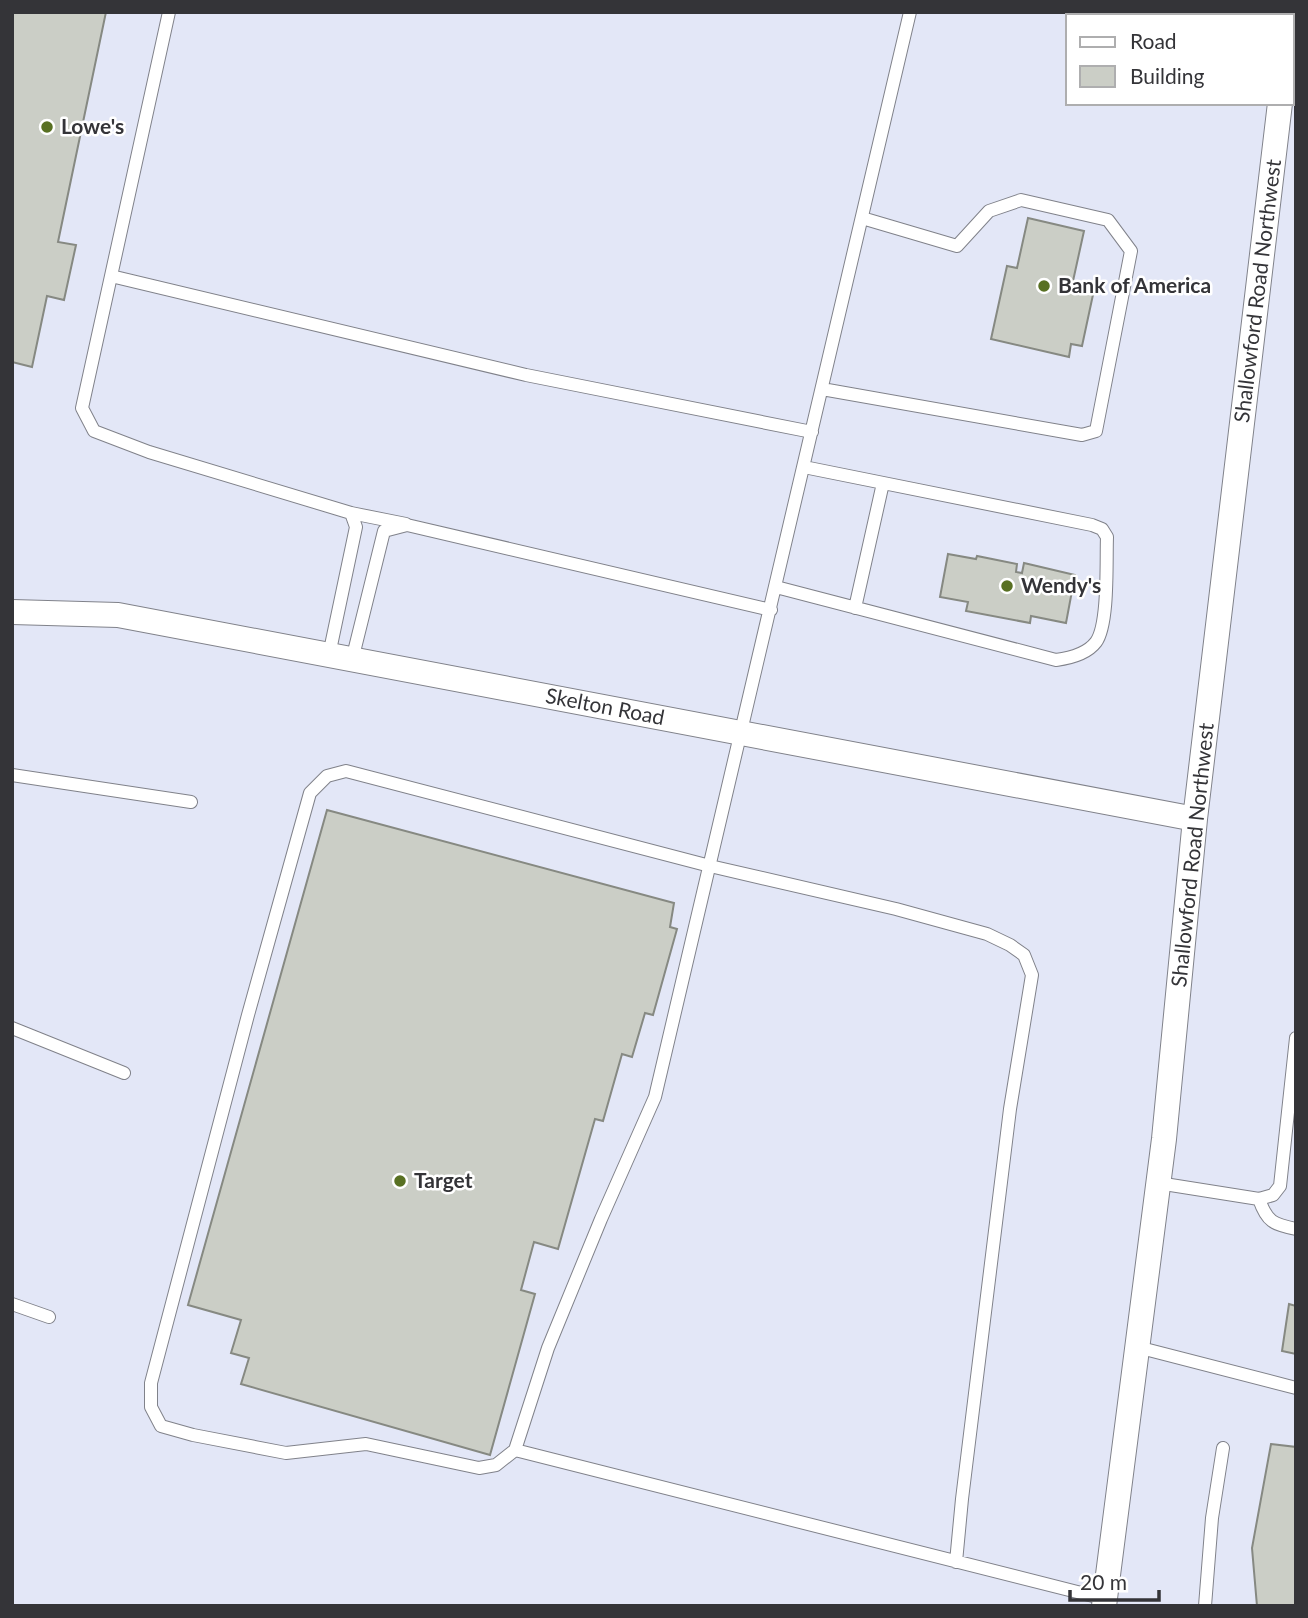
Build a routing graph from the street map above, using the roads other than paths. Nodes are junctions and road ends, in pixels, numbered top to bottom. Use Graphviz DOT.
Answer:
graph roads {
  1 [pos="169,12"];
  2 [pos="910,12"];
  3 [pos="1280,105"];
  4 [pos="862,218"];
  5 [pos="111,276"];
  6 [pos="822,389"];
  7 [pos="812,432"];
  8 [pos="804,467"];
  9 [pos="883,483"];
  10 [pos="351,513"];
  11 [pos="407,525"];
  12 [pos="776,587"];
  13 [pos="855,608"];
  14 [pos="771,610"];
  15 [pos="12,612"];
  16 [pos="341,657"];
  17 [pos="742,733"];
  18 [pos="12,775"];
  19 [pos="191,802"];
  20 [pos="1195,819"];
  21 [pos="710,866"];
  22 [pos="12,1028"];
  23 [pos="1296,1038"];
  24 [pos="124,1073"];
  25 [pos="1158,1183"];
  26 [pos="1259,1199"];
  27 [pos="1296,1229"];
  28 [pos="12,1304"];
  29 [pos="50,1317"];
  30 [pos="1137,1347"];
  31 [pos="1296,1388"];
  32 [pos="1223,1448"];
  33 [pos="515,1450"];
  34 [pos="956,1562"];
  35 [pos="1104,1603"];
  36 [pos="1205,1606"];
  1 -- 5 [label="lane"];
  2 -- 4 [label="lane"];
  3 -- 20 [label="street, Shallowford Road Northwest"];
  4 -- 6 [label="lane"];
  4 -- 6 [label="lane"];
  5 -- 7 [label="lane"];
  5 -- 10 [label="lane"];
  6 -- 7 [label="lane"];
  7 -- 8 [label="lane"];
  8 -- 9 [label="lane"];
  8 -- 12 [label="lane"];
  9 -- 13 [label="lane"];
  9 -- 13 [label="lane"];
  10 -- 11 [label="lane"];
  10 -- 16 [label="lane"];
  11 -- 14 [label="lane"];
  11 -- 16 [label="lane"];
  12 -- 13 [label="lane"];
  12 -- 14 [label="lane"];
  14 -- 17 [label="lane"];
  15 -- 16 [label="street, Skelton Road"];
  16 -- 17 [label="street, Skelton Road"];
  17 -- 20 [label="street, Skelton Road"];
  17 -- 21 [label="lane"];
  18 -- 19 [label="lane"];
  20 -- 25 [label="street, Shallowford Road Northwest"];
  21 -- 33 [label="lane"];
  21 -- 33 [label="lane"];
  21 -- 34 [label="lane"];
  22 -- 24 [label="lane"];
  23 -- 26 [label="lane"];
  25 -- 26 [label="lane"];
  25 -- 30 [label="street, Shallowford Road Northwest"];
  26 -- 27 [label="lane"];
  28 -- 29 [label="lane"];
  30 -- 31 [label="lane"];
  30 -- 35 [label="street, Shallowford Road Northwest"];
  32 -- 36 [label="lane"];
  33 -- 34 [label="lane"];
  34 -- 35 [label="lane"];
}
